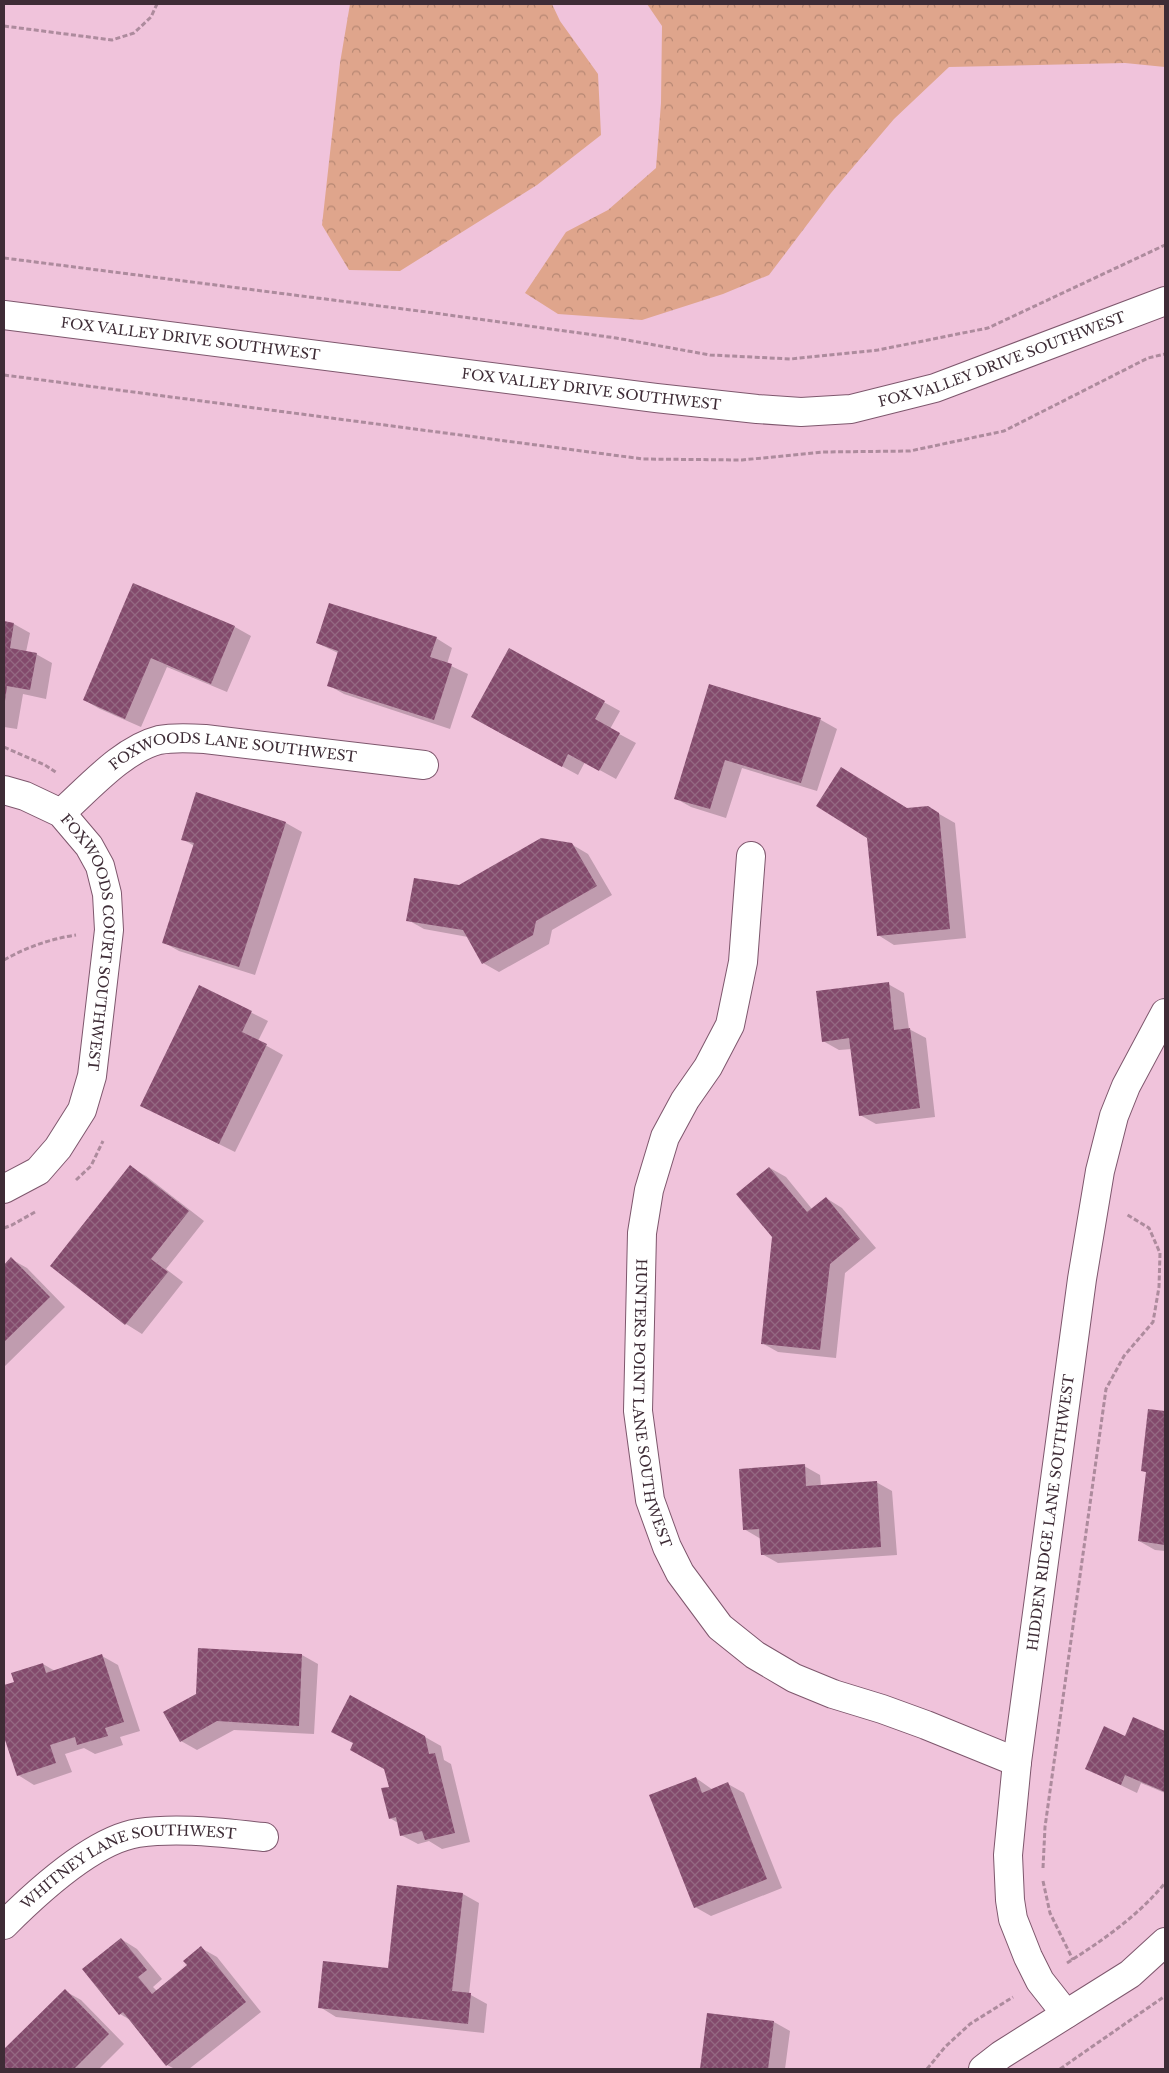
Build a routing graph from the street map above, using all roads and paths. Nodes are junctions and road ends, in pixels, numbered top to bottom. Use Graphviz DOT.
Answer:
graph roads {
  1 [pos="157,4"];
  2 [pos="4,26"];
  3 [pos="1165,245"];
  4 [pos="4,258"];
  5 [pos="1165,301"];
  6 [pos="4,315"];
  7 [pos="4,747"];
  8 [pos="424,765"];
  9 [pos="4,790"];
  10 [pos="85,792"];
  11 [pos="61,812"];
  12 [pos="752,856"];
  13 [pos="109,930"];
  14 [pos="4,960"];
  15 [pos="1165,1013"];
  16 [pos="4,1189"];
  17 [pos="1094,1204"];
  18 [pos="1017,1762"];
  19 [pos="264,1837"];
  20 [pos="1165,1883"];
  21 [pos="4,1926"];
  22 [pos="1165,1942"];
  23 [pos="1165,1996"];
  24 [pos="998,2007"];
  25 [pos="1066,2014"];
  26 [pos="927,2069"];
  27 [pos="983,2069"];
  28 [pos="1060,2069"];
  1 -- 2 [label="path"];
  3 -- 4 [label="path"];
  5 -- 6 [label="street, FOX VALLEY DRIVE SOUTHWEST"];
  7 -- 10 [label="path"];
  8 -- 10 [label="street, FOXWOODS LANE SOUTHWEST"];
  9 -- 11 [label="street, FOXWOODS COURT SOUTHWEST"];
  10 -- 11 [label="street, FOXWOODS LANE SOUTHWEST"];
  11 -- 13 [label="street, FOXWOODS COURT SOUTHWEST"];
  12 -- 18 [label="street, HUNTERS POINT LANE SOUTHWEST"];
  13 -- 14 [label="path"];
  13 -- 16 [label="street, FOXWOODS COURT SOUTHWEST"];
  15 -- 17 [label="street, HIDDEN RIDGE LANE SOUTHWEST"];
  17 -- 18 [label="street, HIDDEN RIDGE LANE SOUTHWEST"];
  17 -- 20 [label="path"];
  18 -- 25 [label="street, HIDDEN RIDGE LANE SOUTHWEST"];
  19 -- 21 [label="street, WHITNEY LANE SOUTHWEST"];
  22 -- 25 [label="street"];
  23 -- 28 [label="path"];
  24 -- 26 [label="path"];
  25 -- 27 [label="street"];
}
